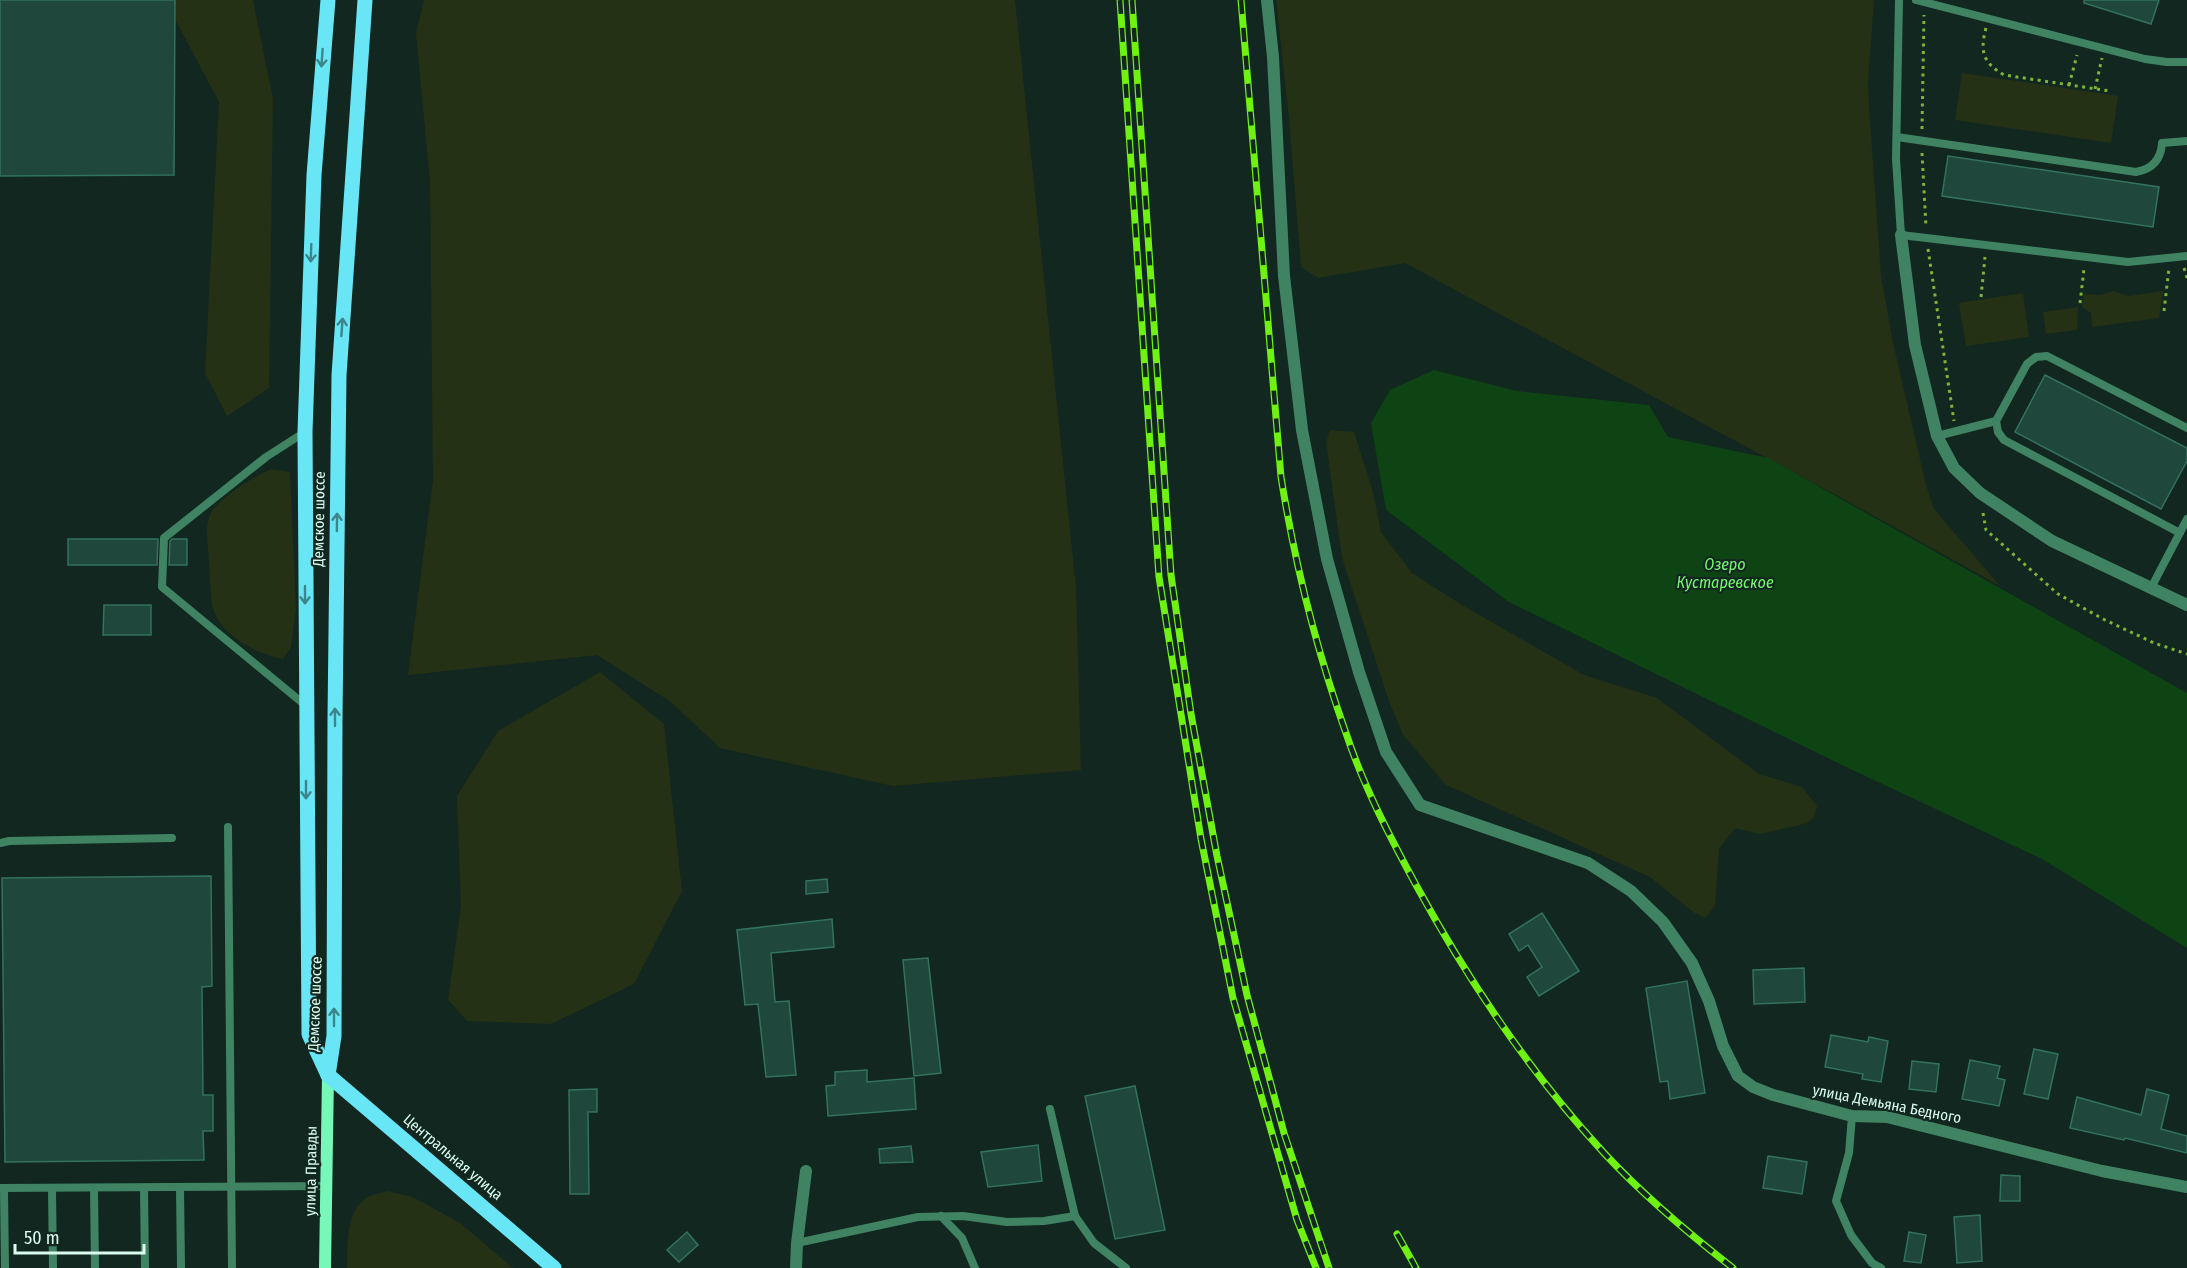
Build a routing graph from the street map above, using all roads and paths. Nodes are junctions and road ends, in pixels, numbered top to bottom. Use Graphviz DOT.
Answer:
graph roads {
  1 [pos="328,0"];
  2 [pos="365,0"];
  3 [pos="1267,0"];
  4 [pos="1899,0"];
  5 [pos="1916,0"];
  6 [pos="1925,2"];
  7 [pos="1988,19"];
  8 [pos="2080,43"];
  9 [pos="2104,49"];
  10 [pos="2187,62"];
  11 [pos="2069,85"];
  12 [pos="2095,89"];
  13 [pos="2110,91"];
  14 [pos="1897,137"];
  15 [pos="1922,141"];
  16 [pos="2187,141"];
  17 [pos="1901,235"];
  18 [pos="1927,238"];
  19 [pos="1987,245"];
  20 [pos="2187,256"];
  21 [pos="2086,258"];
  22 [pos="2170,258"];
  23 [pos="1980,297"];
  24 [pos="2080,303"];
  25 [pos="2164,311"];
  26 [pos="1996,421"];
  27 [pos="2187,428"];
  28 [pos="1955,431"];
  29 [pos="305,432"];
  30 [pos="1937,436"];
  31 [pos="1980,493"];
  32 [pos="2186,522"];
  33 [pos="2180,533"];
  34 [pos="2151,588"];
  35 [pos="2187,605"];
  36 [pos="2187,654"];
  37 [pos="305,705"];
  38 [pos="228,827"];
  39 [pos="172,838"];
  40 [pos="0,843"];
  41 [pos="328,1075"];
  42 [pos="1050,1109"];
  43 [pos="1852,1116"];
  44 [pos="806,1171"];
  45 [pos="325,1186"];
  46 [pos="231,1187"];
  47 [pos="2187,1187"];
  48 [pos="144,1188"];
  49 [pos="180,1188"];
  50 [pos="2,1189"];
  51 [pos="52,1189"];
  52 [pos="94,1189"];
  53 [pos="942,1216"];
  54 [pos="1075,1216"];
  55 [pos="797,1243"];
  56 [pos="4,1268"];
  57 [pos="53,1268"];
  58 [pos="95,1268"];
  59 [pos="145,1268"];
  60 [pos="181,1268"];
  61 [pos="232,1268"];
  62 [pos="325,1268"];
  63 [pos="554,1268"];
  64 [pos="796,1268"];
  65 [pos="975,1268"];
  66 [pos="1126,1268"];
  67 [pos="1881,1268"];
  1 -- 29 [label="main road, Демское шоссе, one-way"];
  41 -- 2 [label="main road, Демское шоссе, one-way"];
  3 -- 43 [label="street, улица Демьяна Бедного"];
  4 -- 14 [label="lane"];
  5 -- 6 [label="lane"];
  6 -- 7 [label="lane"];
  6 -- 15 [label="path"];
  7 -- 8 [label="lane"];
  7 -- 11 [label="path"];
  8 -- 9 [label="lane"];
  8 -- 11 [label="path"];
  9 -- 10 [label="lane"];
  9 -- 12 [label="path"];
  11 -- 12 [label="path"];
  12 -- 13 [label="path"];
  14 -- 15 [label="lane"];
  14 -- 17 [label="lane"];
  15 -- 16 [label="lane"];
  15 -- 18 [label="path"];
  17 -- 18 [label="lane"];
  17 -- 30 [label="street"];
  18 -- 19 [label="lane"];
  18 -- 28 [label="path"];
  19 -- 21 [label="lane"];
  19 -- 23 [label="path"];
  20 -- 22 [label="lane"];
  21 -- 22 [label="lane"];
  21 -- 24 [label="path"];
  22 -- 25 [label="path"];
  26 -- 27 [label="lane"];
  26 -- 28 [label="lane"];
  26 -- 33 [label="lane"];
  28 -- 30 [label="lane"];
  29 -- 37 [label="main road, Демское шоссе, one-way"];
  29 -- 37 [label="lane"];
  30 -- 31 [label="street"];
  31 -- 34 [label="street"];
  31 -- 36 [label="path"];
  32 -- 33 [label="lane"];
  33 -- 34 [label="lane"];
  34 -- 35 [label="street"];
  37 -- 41 [label="main road, Демское шоссе, one-way"];
  38 -- 46 [label="lane"];
  39 -- 40 [label="lane"];
  41 -- 45 [label="main road, улица Правды"];
  41 -- 63 [label="main road, Центральная улица"];
  42 -- 54 [label="lane"];
  43 -- 47 [label="street, улица Демьяна Бедного"];
  43 -- 67 [label="lane"];
  44 -- 55 [label="street"];
  45 -- 46 [label="lane"];
  45 -- 62 [label="main road, улица Правды"];
  46 -- 49 [label="lane"];
  46 -- 61 [label="lane"];
  48 -- 49 [label="lane"];
  48 -- 52 [label="lane"];
  48 -- 59 [label="lane"];
  49 -- 60 [label="lane"];
  50 -- 51 [label="lane"];
  50 -- 56 [label="lane"];
  51 -- 52 [label="lane"];
  51 -- 57 [label="lane"];
  52 -- 58 [label="lane"];
  53 -- 54 [label="lane"];
  53 -- 55 [label="lane"];
  53 -- 65 [label="lane"];
  54 -- 66 [label="lane"];
  55 -- 64 [label="street"];
}
